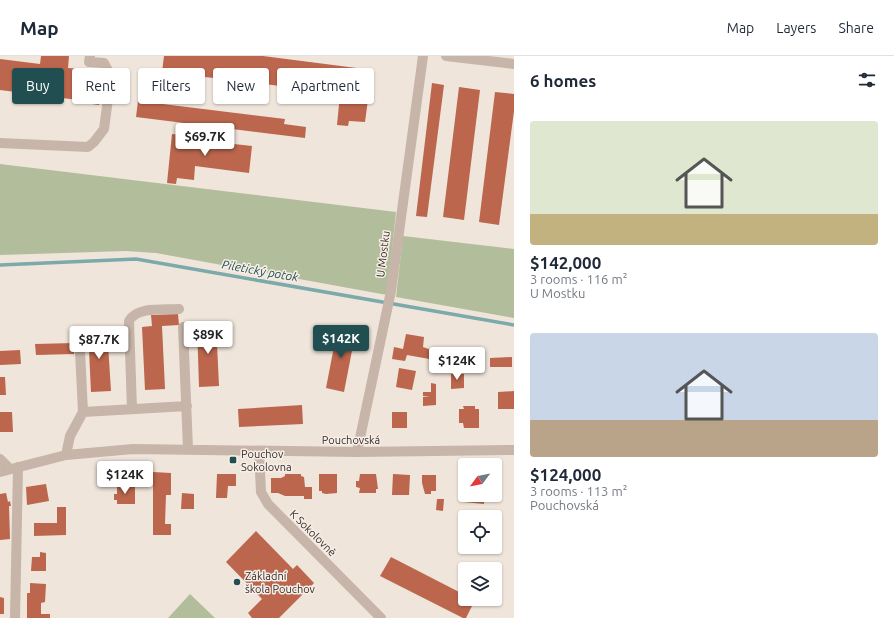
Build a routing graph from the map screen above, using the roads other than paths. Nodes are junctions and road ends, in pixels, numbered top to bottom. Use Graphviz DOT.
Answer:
graph roads {
  1 [pos="90,56"];
  2 [pos="422,56"];
  3 [pos="446,56"];
  4 [pos="514,64"];
  5 [pos="0,143"];
  6 [pos="179,309"];
  7 [pos="184,327"];
  8 [pos="80,331"];
  9 [pos="187,406"];
  10 [pos="132,409"];
  11 [pos="83,412"];
  12 [pos="188,449"];
  13 [pos="514,450"];
  14 [pos="259,451"];
  15 [pos="357,452"];
  16 [pos="66,455"];
  17 [pos="0,459"];
  18 [pos="9,469"];
  19 [pos="15,618"];
  20 [pos="381,618"];
  1 -- 5 [label="street"];
  2 -- 15 [label="street, U Mostku"];
  3 -- 4 [label="street"];
  6 -- 10 [label="street"];
  7 -- 9 [label="street"];
  8 -- 11 [label="street"];
  9 -- 10 [label="street"];
  9 -- 12 [label="street"];
  10 -- 11 [label="street"];
  11 -- 16 [label="street"];
  12 -- 14 [label="street, Pouchovská"];
  12 -- 16 [label="street, Pouchovská"];
  13 -- 15 [label="street, Pouchovská"];
  14 -- 15 [label="street, Pouchovská"];
  14 -- 20 [label="street, K Sokolovně"];
  16 -- 18 [label="street, Pouchovská"];
  17 -- 18 [label="street"];
  18 -- 19 [label="street"];
}
